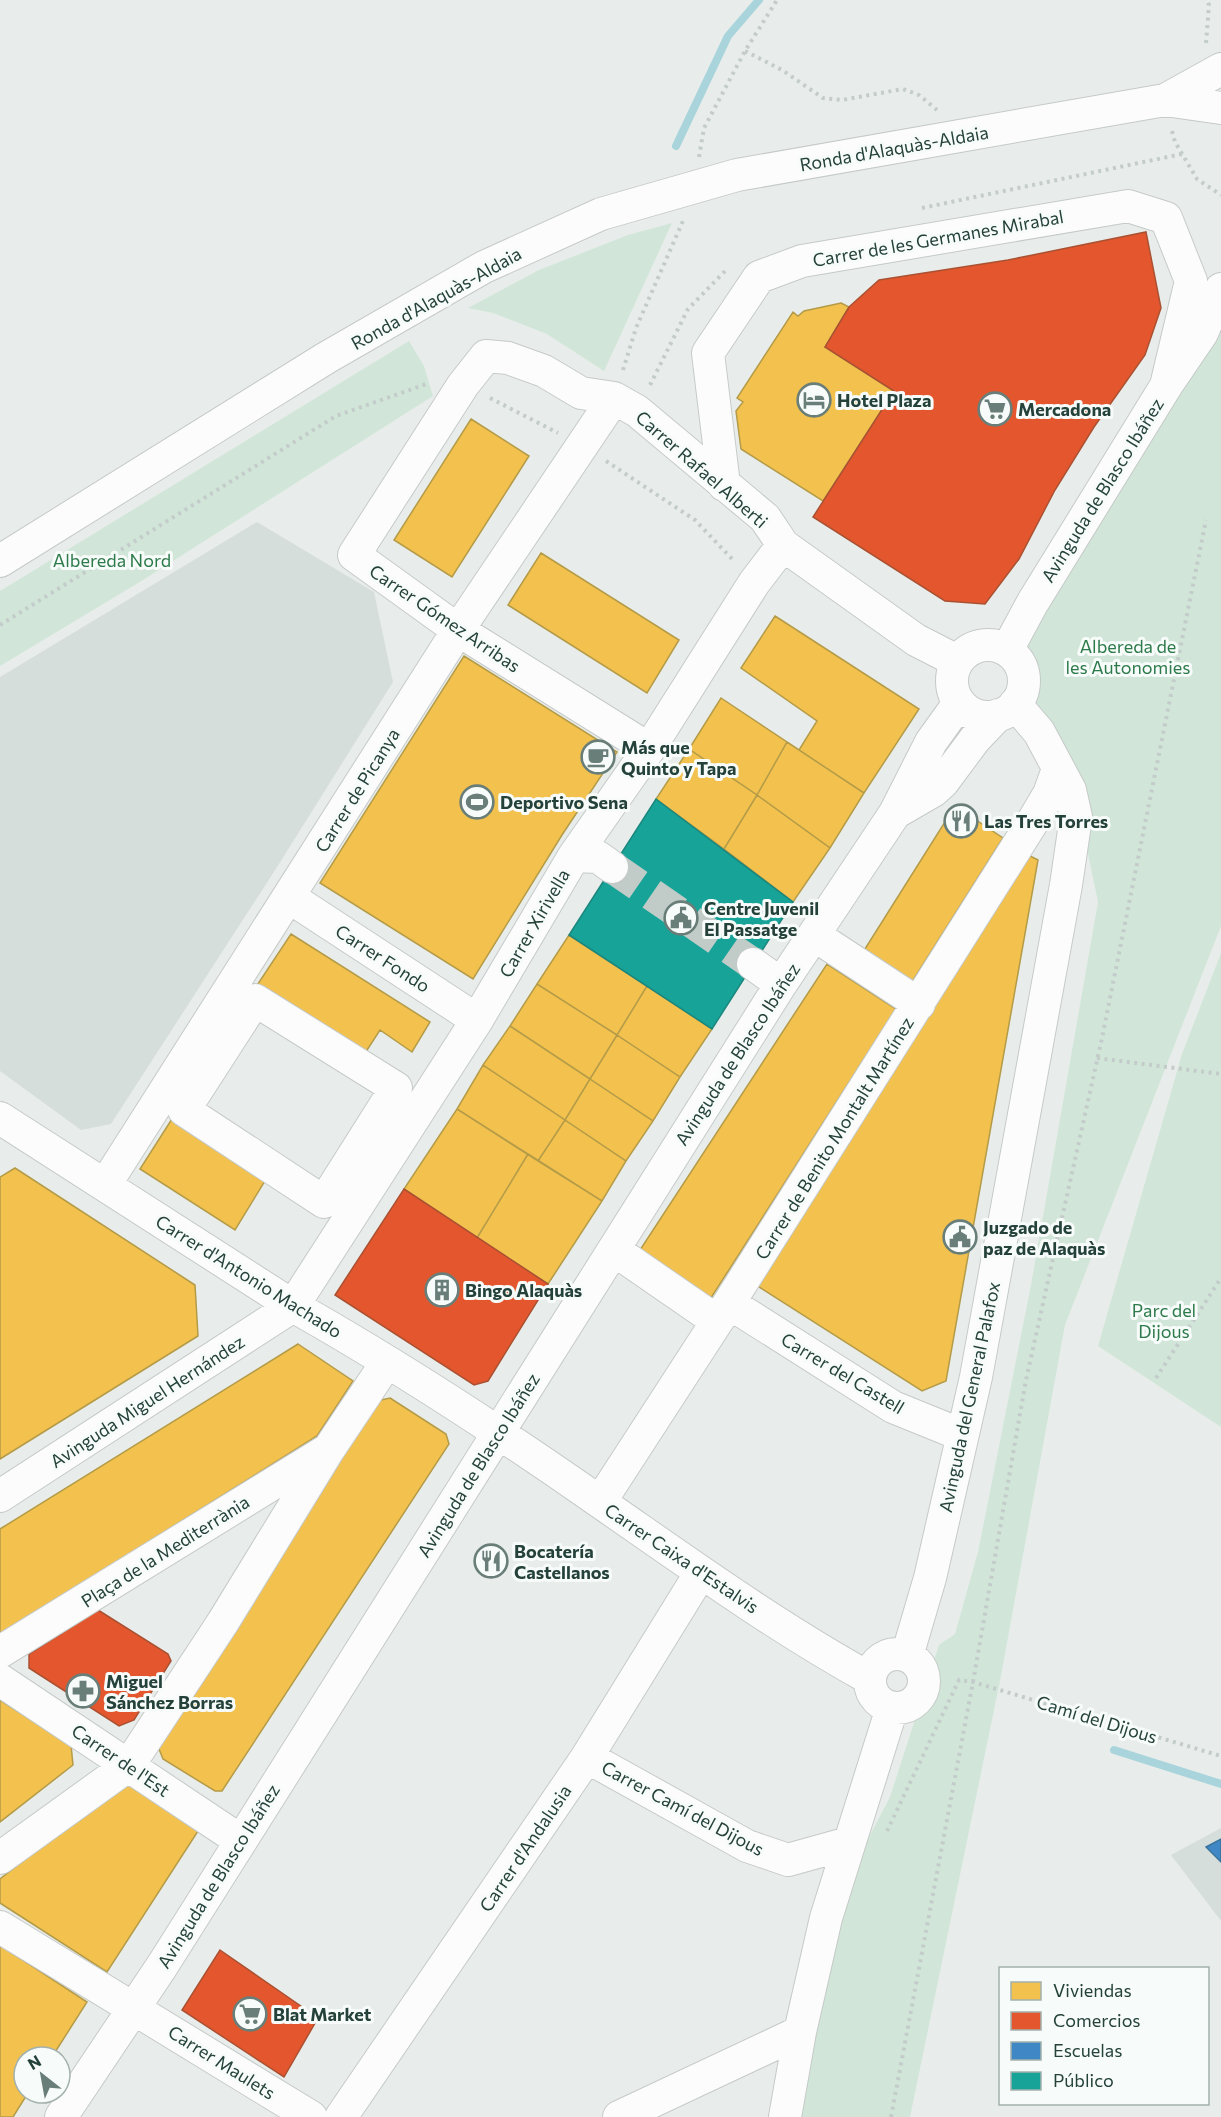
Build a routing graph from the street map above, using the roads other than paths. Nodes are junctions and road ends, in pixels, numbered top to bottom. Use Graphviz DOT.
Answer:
graph roads {
  1 [pos="1221,69"];
  2 [pos="1165,100"];
  3 [pos="1221,108"];
  4 [pos="1221,290"];
  5 [pos="1211,323"];
  6 [pos="486,356"];
  7 [pos="1166,386"];
  8 [pos="614,398"];
  9 [pos="724,485"];
  10 [pos="783,545"];
  11 [pos="0,561"];
  12 [pos="458,630"];
  13 [pos="1007,650"];
  14 [pos="957,662"];
  15 [pos="959,703"];
  16 [pos="1006,710"];
  17 [pos="648,749"];
  18 [pos="1058,769"];
  19 [pos="895,813"];
  20 [pos="1027,831"];
  21 [pos="1071,852"];
  22 [pos="574,856"];
  23 [pos="612,867"];
  24 [pos="289,897"];
  25 [pos="814,935"];
  26 [pos="753,964"];
  27 [pos="781,984"];
  28 [pos="919,1004"];
  29 [pos="477,1020"];
  30 [pos="184,1110"];
  31 [pos="8,1134"];
  32 [pos="105,1185"];
  33 [pos="614,1250"];
  34 [pos="293,1306"];
  35 [pos="723,1312"];
  36 [pos="387,1362"];
  37 [pos="498,1432"];
  38 [pos="962,1435"];
  39 [pos="329,1449"];
  40 [pos="0,1496"];
  41 [pos="600,1502"];
  42 [pos="700,1574"];
  43 [pos="0,1652"];
  44 [pos="907,1656"];
  45 [pos="869,1678"];
  46 [pos="0,1680"];
  47 [pos="892,1708"];
  48 [pos="587,1757"];
  49 [pos="129,1765"];
  50 [pos="241,1841"];
  51 [pos="849,1842"];
  52 [pos="0,1858"];
  53 [pos="0,1927"];
  54 [pos="133,2007"];
  55 [pos="800,2032"];
  56 [pos="61,2117"];
  57 [pos="311,2117"];
  58 [pos="341,2117"];
  59 [pos="619,2117"];
  60 [pos="785,2117"];
  1 -- 2 [label="street"];
  2 -- 3 [label="street"];
  2 -- 11 [label="street, Ronda d'Alaquàs-Aldaia"];
  4 -- 5 [label="street, Avinguda de Blasco Ibáñez"];
  5 -- 7 [label="street, Avinguda de Blasco Ibáñez"];
  6 -- 8 [label="street, Carrer Rafael Alberti"];
  6 -- 12 [label="street, Carrer Gómez Arribas"];
  7 -- 9 [label="street, Carrer de les Germanes Mirabal"];
  7 -- 13 [label="street, Avinguda de Blasco Ibáñez"];
  8 -- 9 [label="street, Carrer Rafael Alberti"];
  8 -- 12 [label="street, Carrer de Picanya"];
  9 -- 10 [label="street, Carrer Rafael Alberti"];
  10 -- 14 [label="street, Carrer Rafael Alberti"];
  10 -- 17 [label="street, Carrer Xirivella"];
  12 -- 17 [label="street, Carrer Gómez Arribas"];
  12 -- 24 [label="street, Carrer de Picanya"];
  13 -- 14 [label="street"];
  13 -- 16 [label="street"];
  14 -- 15 [label="street"];
  15 -- 16 [label="street"];
  15 -- 19 [label="street, Avinguda de Blasco Ibáñez"];
  16 -- 18 [label="street, Avinguda del General Palafox"];
  16 -- 19 [label="street, Avinguda de Blasco Ibáñez"];
  17 -- 22 [label="street, Carrer Xirivella"];
  18 -- 20 [label="street, Carrer de Benito Montalt Martínez"];
  18 -- 21 [label="street, Avinguda del General Palafox"];
  19 -- 25 [label="street, Avinguda de Blasco Ibáñez"];
  20 -- 21 [label="street"];
  20 -- 28 [label="street, Carrer de Benito Montalt Martínez"];
  21 -- 38 [label="street, Avinguda del General Palafox"];
  22 -- 23 [label="street"];
  22 -- 29 [label="street, Carrer Xirivella"];
  24 -- 29 [label="street, Carrer Fondo"];
  24 -- 32 [label="street, Carrer de Picanya"];
  25 -- 27 [label="street, Avinguda de Blasco Ibáñez"];
  25 -- 28 [label="street"];
  26 -- 27 [label="street"];
  27 -- 33 [label="street, Avinguda de Blasco Ibáñez"];
  28 -- 35 [label="street, Carrer de Benito Montalt Martínez"];
  29 -- 34 [label="street, Carrer Xirivella"];
  30 -- 30 [label="street"];
  31 -- 32 [label="street, Carrer d'Antonio Machado"];
  32 -- 34 [label="street, Carrer d'Antonio Machado"];
  33 -- 35 [label="street, Carrer del Castell"];
  33 -- 37 [label="street, Avinguda de Blasco Ibáñez"];
  34 -- 36 [label="street, Carrer d'Antonio Machado"];
  34 -- 40 [label="street, Avinguda Miguel Hernández"];
  35 -- 38 [label="street, Carrer del Castell"];
  35 -- 41 [label="street, Carrer de Benito Montalt Martínez"];
  36 -- 37 [label="street, Carrer d'Antonio Machado"];
  36 -- 39 [label="street, Plaça de la Mediterrània"];
  37 -- 41 [label="street, Carrer Caixa d'Estalvis"];
  37 -- 50 [label="street, Avinguda de Blasco Ibáñez"];
  38 -- 44 [label="street, Avinguda del General Palafox"];
  39 -- 43 [label="street, Plaça de la Mediterrània"];
  39 -- 49 [label="street, Plaça de la Mediterrània"];
  41 -- 42 [label="street, Carrer Caixa d'Estalvis"];
  42 -- 45 [label="street, Carrer Caixa d'Estalvis"];
  42 -- 48 [label="street, Carrer d'Andalusia"];
  44 -- 45 [label="street"];
  44 -- 47 [label="street"];
  45 -- 47 [label="street"];
  46 -- 49 [label="street, Carrer de l'Est"];
  47 -- 51 [label="street"];
  48 -- 51 [label="street, Carrer Camí del Dijous"];
  48 -- 58 [label="street, Carrer d'Andalusia"];
  49 -- 50 [label="street, Carrer de l'Est"];
  49 -- 52 [label="street"];
  50 -- 54 [label="street, Avinguda de Blasco Ibáñez"];
  51 -- 55 [label="street"];
  53 -- 54 [label="street, Carrer Maulets"];
  54 -- 56 [label="street, Avinguda de Blasco Ibáñez"];
  54 -- 57 [label="street, Carrer Maulets"];
  55 -- 59 [label="street"];
  55 -- 60 [label="street"];
}
